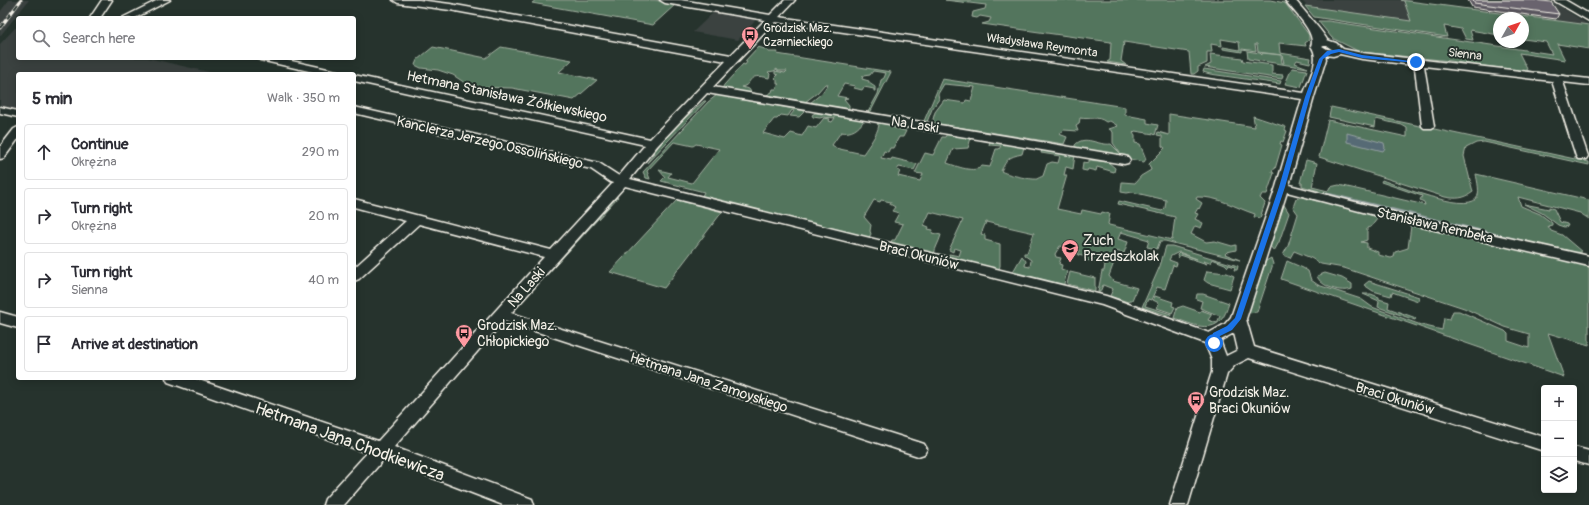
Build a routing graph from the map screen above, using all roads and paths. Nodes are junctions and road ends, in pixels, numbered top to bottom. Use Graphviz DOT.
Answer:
graph roads {
  1 [pos="107,0"];
  2 [pos="165,0"];
  3 [pos="398,0"];
  4 [pos="665,0"];
  5 [pos="790,0"];
  6 [pos="1290,0"];
  7 [pos="1558,0"];
  8 [pos="96,16"];
  9 [pos="131,16"];
  10 [pos="1589,18"];
  11 [pos="773,19"];
  12 [pos="1325,47"];
  13 [pos="734,59"];
  14 [pos="273,60"];
  15 [pos="1416,62"];
  16 [pos="328,72"];
  17 [pos="356,78"];
  18 [pos="1556,78"];
  19 [pos="1589,82"];
  20 [pos="706,89"];
  21 [pos="1308,97"];
  22 [pos="0,110"];
  23 [pos="356,110"];
  24 [pos="16,114"];
  25 [pos="1428,126"];
  26 [pos="16,134"];
  27 [pos="653,143"];
  28 [pos="0,155"];
  29 [pos="1582,156"];
  30 [pos="1124,160"];
  31 [pos="622,181"];
  32 [pos="1282,187"];
  33 [pos="356,204"];
  34 [pos="415,220"];
  35 [pos="554,255"];
  36 [pos="1589,261"];
  37 [pos="356,274"];
  38 [pos="501,315"];
  39 [pos="0,317"];
  40 [pos="1238,319"];
  41 [pos="16,322"];
  42 [pos="1217,340"];
  43 [pos="1242,349"];
  44 [pos="1220,372"];
  45 [pos="180,380"];
  46 [pos="1541,443"];
  47 [pos="918,449"];
  48 [pos="381,450"];
  49 [pos="1577,455"];
  50 [pos="1589,458"];
  51 [pos="332,505"];
  52 [pos="525,505"];
  53 [pos="1179,505"];
  1 -- 8 [label="street"];
  2 -- 9 [label="street"];
  3 -- 13 [label="street"];
  4 -- 11 [label="street, Władysława Reymonta"];
  5 -- 11 [label="street, Na Laski"];
  6 -- 12 [label="street"];
  7 -- 10 [label="street"];
  11 -- 13 [label="street, Na Laski"];
  11 -- 21 [label="street, Władysława Reymonta"];
  12 -- 15 [label="street, Sienna"];
  12 -- 21 [label="street"];
  13 -- 20 [label="street, Na Laski"];
  14 -- 16 [label="street"];
  15 -- 18 [label="street, Sienna"];
  15 -- 25 [label="street"];
  17 -- 27 [label="street, Hetmana Stanisława Żółkiewskiego"];
  18 -- 19 [label="street, Sienna"];
  18 -- 29 [label="street"];
  20 -- 27 [label="street, Na Laski"];
  20 -- 30 [label="street, Na Laski"];
  21 -- 32 [label="street"];
  22 -- 24 [label="street"];
  23 -- 31 [label="street, Kanclerza Jerzego Ossolińskiego"];
  26 -- 28 [label="street"];
  27 -- 31 [label="street, Na Laski"];
  31 -- 35 [label="street, Na Laski"];
  31 -- 42 [label="street, Braci Okuniów"];
  32 -- 36 [label="street, Stanisława Rembeka"];
  32 -- 40 [label="street"];
  33 -- 34 [label="street"];
  34 -- 35 [label="street"];
  34 -- 37 [label="street"];
  35 -- 38 [label="street, Na Laski"];
  38 -- 47 [label="street, Hetmana Jana Zamoyskiego"];
  38 -- 48 [label="street, Na Laski"];
  39 -- 41 [label="street"];
  40 -- 42 [label="street"];
  40 -- 43 [label="street"];
  42 -- 43 [label="street, Braci Okuniów"];
  42 -- 44 [label="street"];
  43 -- 44 [label="street"];
  43 -- 46 [label="street, Braci Okuniów"];
  44 -- 53 [label="street"];
  45 -- 48 [label="street, Hetmana Jana Chodkiewicza"];
  48 -- 51 [label="street, Na Laski"];
  48 -- 52 [label="street, Hetmana Jana Chodkiewicza"];
  49 -- 50 [label="street"];
}
